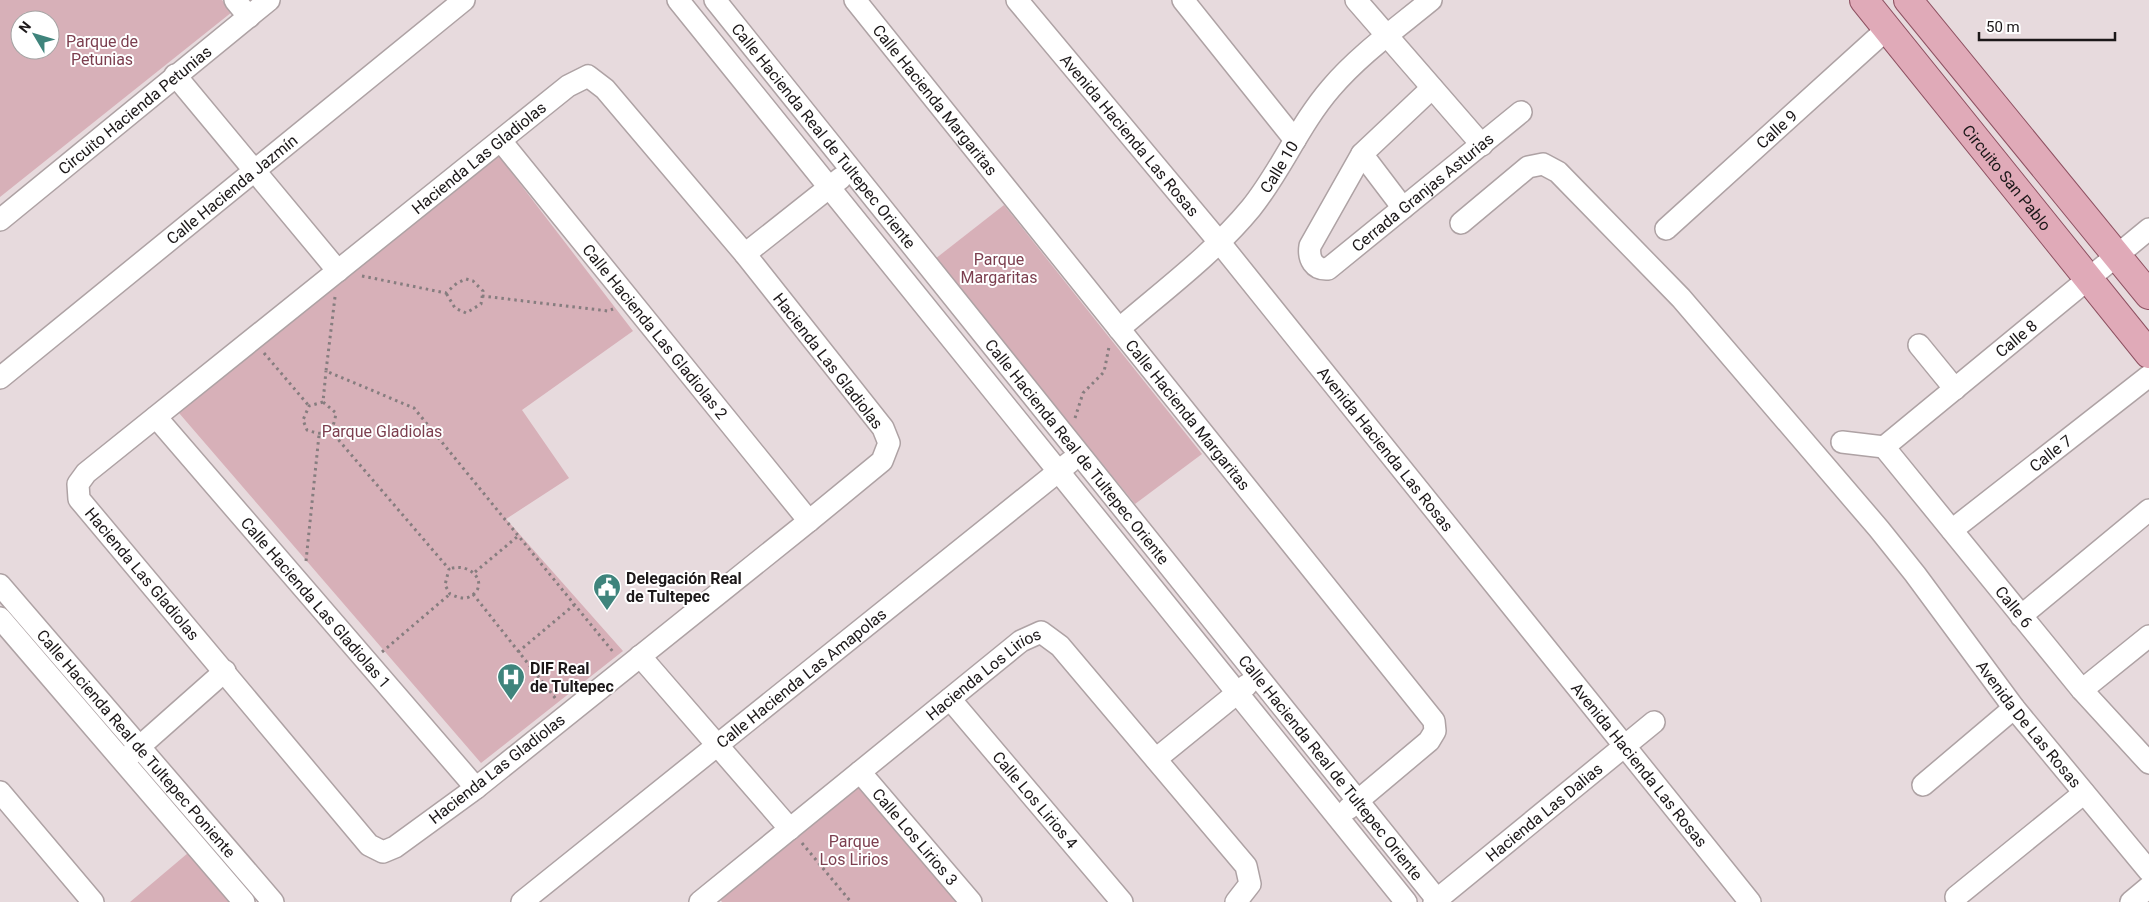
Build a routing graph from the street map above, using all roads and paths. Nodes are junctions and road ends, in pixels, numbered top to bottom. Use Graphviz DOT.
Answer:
graph roads {
  1 [pos="236,0"];
  2 [pos="270,0"];
  3 [pos="464,0"];
  4 [pos="678,0"];
  5 [pos="716,0"];
  6 [pos="855,0"];
  7 [pos="1018,0"];
  8 [pos="1183,0"];
  9 [pos="1356,0"];
  10 [pos="1430,0"];
  11 [pos="1864,0"];
  12 [pos="1915,2"];
  13 [pos="249,17"];
  14 [pos="1888,29"];
  15 [pos="1387,36"];
  16 [pos="175,75"];
  17 [pos="1432,88"];
  18 [pos="1521,112"];
  19 [pos="1295,140"];
  20 [pos="501,141"];
  21 [pos="1482,145"];
  22 [pos="1362,154"];
  23 [pos="851,170"];
  24 [pos="254,171"];
  25 [pos="829,187"];
  26 [pos="1403,208"];
  27 [pos="0,220"];
  28 [pos="1461,223"];
  29 [pos="2149,228"];
  30 [pos="1666,229"];
  31 [pos="1220,243"];
  32 [pos="745,254"];
  33 [pos="2117,256"];
  34 [pos="338,271"];
  35 [pos="2089,280"];
  36 [pos="446,293"];
  37 [pos="2149,294"];
  38 [pos="482,296"];
  39 [pos="633,304"];
  40 [pos="1119,329"];
  41 [pos="252,339"];
  42 [pos="1919,345"];
  43 [pos="2149,354"];
  44 [pos="326,371"];
  45 [pos="2149,376"];
  46 [pos="0,378"];
  47 [pos="1955,389"];
  48 [pos="323,402"];
  49 [pos="309,406"];
  50 [pos="156,417"];
  51 [pos="330,430"];
  52 [pos="319,435"];
  53 [pos="1842,442"];
  54 [pos="1074,447"];
  55 [pos="1884,447"];
  56 [pos="1058,471"];
  57 [pos="2149,510"];
  58 [pos="810,521"];
  59 [pos="1952,530"];
  60 [pos="517,537"];
  61 [pos="449,569"];
  62 [pos="475,572"];
  63 [pos="0,585"];
  64 [pos="304,588"];
  65 [pos="450,594"];
  66 [pos="473,594"];
  67 [pos="574,606"];
  68 [pos="2021,616"];
  69 [pos="0,618"];
  70 [pos="2149,636"];
  71 [pos="518,652"];
  72 [pos="633,662"];
  73 [pos="369,663"];
  74 [pos="225,671"];
  75 [pos="1258,677"];
  76 [pos="2082,690"];
  77 [pos="1238,693"];
  78 [pos="950,699"];
  79 [pos="2014,708"];
  80 [pos="568,714"];
  81 [pos="1654,722"];
  82 [pos="718,744"];
  83 [pos="140,746"];
  84 [pos="1624,746"];
  85 [pos="1156,759"];
  86 [pos="124,761"];
  87 [pos="2149,762"];
  88 [pos="860,772"];
  89 [pos="1923,785"];
  90 [pos="476,788"];
  91 [pos="0,792"];
  92 [pos="2084,793"];
  93 [pos="1358,801"];
  94 [pos="1337,817"];
  95 [pos="790,829"];
  96 [pos="2149,871"];
  97 [pos="2149,887"];
  98 [pos="1956,897"];
  99 [pos="709,899"];
  100 [pos="1436,901"];
  101 [pos="93,902"];
  102 [pos="244,902"];
  103 [pos="273,902"];
  104 [pos="522,902"];
  105 [pos="851,902"];
  106 [pos="971,902"];
  107 [pos="1122,902"];
  108 [pos="1236,902"];
  109 [pos="1406,902"];
  110 [pos="1750,902"];
  111 [pos="2131,902"];
  1 -- 13 [label="street"];
  2 -- 13 [label="street, Circuito Hacienda Petunias"];
  3 -- 24 [label="street, Calle Hacienda Jazmín"];
  4 -- 25 [label="street"];
  5 -- 23 [label="street, Calle Hacienda Real de Tultepec Oriente"];
  6 -- 40 [label="street, Calle Hacienda Margaritas"];
  7 -- 31 [label="street, Avenida Hacienda Las Rosas"];
  8 -- 19 [label="street"];
  9 -- 15 [label="street"];
  10 -- 15 [label="street, Calle 10"];
  11 -- 14 [label="main road, Circuito San Pablo"];
  12 -- 33 [label="main road"];
  13 -- 16 [label="street, Circuito Hacienda Petunias"];
  14 -- 30 [label="street, Calle 9"];
  14 -- 35 [label="main road, Circuito San Pablo"];
  15 -- 17 [label="street"];
  15 -- 19 [label="street, Calle 10"];
  16 -- 24 [label="street"];
  16 -- 27 [label="street, Circuito Hacienda Petunias"];
  17 -- 21 [label="street"];
  17 -- 22 [label="street"];
  18 -- 21 [label="street, Cerrada Granjas Asturias"];
  19 -- 31 [label="street, Calle 10"];
  20 -- 32 [label="street, Hacienda Las Gladiolas"];
  20 -- 34 [label="street, Hacienda Las Gladiolas"];
  20 -- 39 [label="street, Calle Hacienda Las Gladiolas 2"];
  21 -- 26 [label="street, Cerrada Granjas Asturias"];
  22 -- 26 [label="street"];
  22 -- 26 [label="street, Cerrada Granjas Asturias"];
  23 -- 25 [label="street"];
  23 -- 54 [label="street, Calle Hacienda Real de Tultepec Oriente"];
  24 -- 34 [label="street"];
  24 -- 46 [label="street, Calle Hacienda Jazmín"];
  25 -- 32 [label="street"];
  25 -- 56 [label="street"];
  28 -- 79 [label="street, Avenida De Las Rosas"];
  29 -- 33 [label="street, Calle 8"];
  31 -- 40 [label="street, Calle 10"];
  31 -- 84 [label="street, Avenida Hacienda Las Rosas"];
  32 -- 58 [label="street, Hacienda Las Gladiolas"];
  33 -- 35 [label="street, Calle 8"];
  33 -- 37 [label="main road"];
  34 -- 36 [label="path"];
  34 -- 41 [label="street, Hacienda Las Gladiolas"];
  34 -- 44 [label="path"];
  35 -- 43 [label="main road, Circuito San Pablo"];
  35 -- 47 [label="street, Calle 8"];
  36 -- 38 [label="path"];
  36 -- 38 [label="path"];
  38 -- 39 [label="path"];
  39 -- 58 [label="street, Calle Hacienda Las Gladiolas 2"];
  40 -- 54 [label="path"];
  40 -- 93 [label="street, Calle Hacienda Margaritas"];
  41 -- 49 [label="path"];
  41 -- 50 [label="street, Hacienda Las Gladiolas"];
  42 -- 47 [label="street"];
  44 -- 48 [label="path"];
  44 -- 60 [label="path"];
  45 -- 59 [label="street, Calle 7"];
  47 -- 55 [label="street, Calle 8"];
  48 -- 49 [label="path"];
  48 -- 51 [label="path"];
  49 -- 52 [label="path"];
  50 -- 64 [label="street, Calle Hacienda Las Gladiolas 1"];
  50 -- 74 [label="street, Hacienda Las Gladiolas"];
  51 -- 52 [label="path"];
  51 -- 61 [label="path"];
  52 -- 64 [label="path"];
  53 -- 55 [label="street"];
  54 -- 56 [label="street, Calle Hacienda Las Amapolas"];
  54 -- 75 [label="street, Calle Hacienda Real de Tultepec Oriente"];
  55 -- 59 [label="street, Calle 6"];
  56 -- 77 [label="street"];
  56 -- 82 [label="street, Calle Hacienda Las Amapolas"];
  57 -- 68 [label="street"];
  58 -- 72 [label="street, Hacienda Las Gladiolas"];
  59 -- 68 [label="street, Calle 6"];
  60 -- 62 [label="path"];
  60 -- 67 [label="path"];
  61 -- 62 [label="path"];
  61 -- 65 [label="path"];
  62 -- 66 [label="path"];
  63 -- 83 [label="street, Calle Hacienda Real de Tultepec Poniente"];
  64 -- 73 [label="street, Calle Hacienda Las Gladiolas 1"];
  65 -- 66 [label="path"];
  65 -- 73 [label="path"];
  66 -- 71 [label="path"];
  67 -- 71 [label="path"];
  67 -- 72 [label="path"];
  68 -- 76 [label="street, Calle 6"];
  69 -- 86 [label="street, Calle Hacienda Real de Tultepec Poniente"];
  70 -- 76 [label="street"];
  71 -- 80 [label="path"];
  72 -- 80 [label="street, Hacienda Las Gladiolas"];
  72 -- 82 [label="street"];
  73 -- 90 [label="street, Calle Hacienda Las Gladiolas 1"];
  74 -- 83 [label="street"];
  74 -- 90 [label="street, Hacienda Las Gladiolas"];
  75 -- 77 [label="street"];
  75 -- 93 [label="street, Calle Hacienda Real de Tultepec Oriente"];
  76 -- 87 [label="street, Calle 6"];
  77 -- 85 [label="street"];
  77 -- 94 [label="street"];
  78 -- 85 [label="street, Hacienda Los Lirios"];
  78 -- 88 [label="street, Hacienda Los Lirios"];
  78 -- 107 [label="street, Calle Los Lirios 4"];
  79 -- 89 [label="street"];
  79 -- 92 [label="street, Avenida De Las Rosas"];
  80 -- 90 [label="street, Hacienda Las Gladiolas"];
  81 -- 84 [label="street, Hacienda Las Dalias"];
  82 -- 95 [label="street"];
  82 -- 104 [label="street, Calle Hacienda Las Amapolas"];
  83 -- 86 [label="street"];
  83 -- 103 [label="street, Calle Hacienda Real de Tultepec Poniente"];
  84 -- 100 [label="street, Hacienda Las Dalias"];
  84 -- 110 [label="street, Avenida Hacienda Las Rosas"];
  85 -- 108 [label="street, Hacienda Los Lirios"];
  86 -- 102 [label="street, Calle Hacienda Real de Tultepec Poniente"];
  88 -- 95 [label="street, Hacienda Los Lirios"];
  88 -- 106 [label="street, Calle Los Lirios 3"];
  91 -- 101 [label="street"];
  92 -- 96 [label="street, Avenida De Las Rosas"];
  92 -- 98 [label="street"];
  93 -- 94 [label="street, Calle Hacienda Margaritas"];
  93 -- 100 [label="street, Calle Hacienda Real de Tultepec Oriente"];
  94 -- 109 [label="street"];
  95 -- 99 [label="street, Hacienda Los Lirios"];
  95 -- 105 [label="path"];
  97 -- 111 [label="street"];
}
